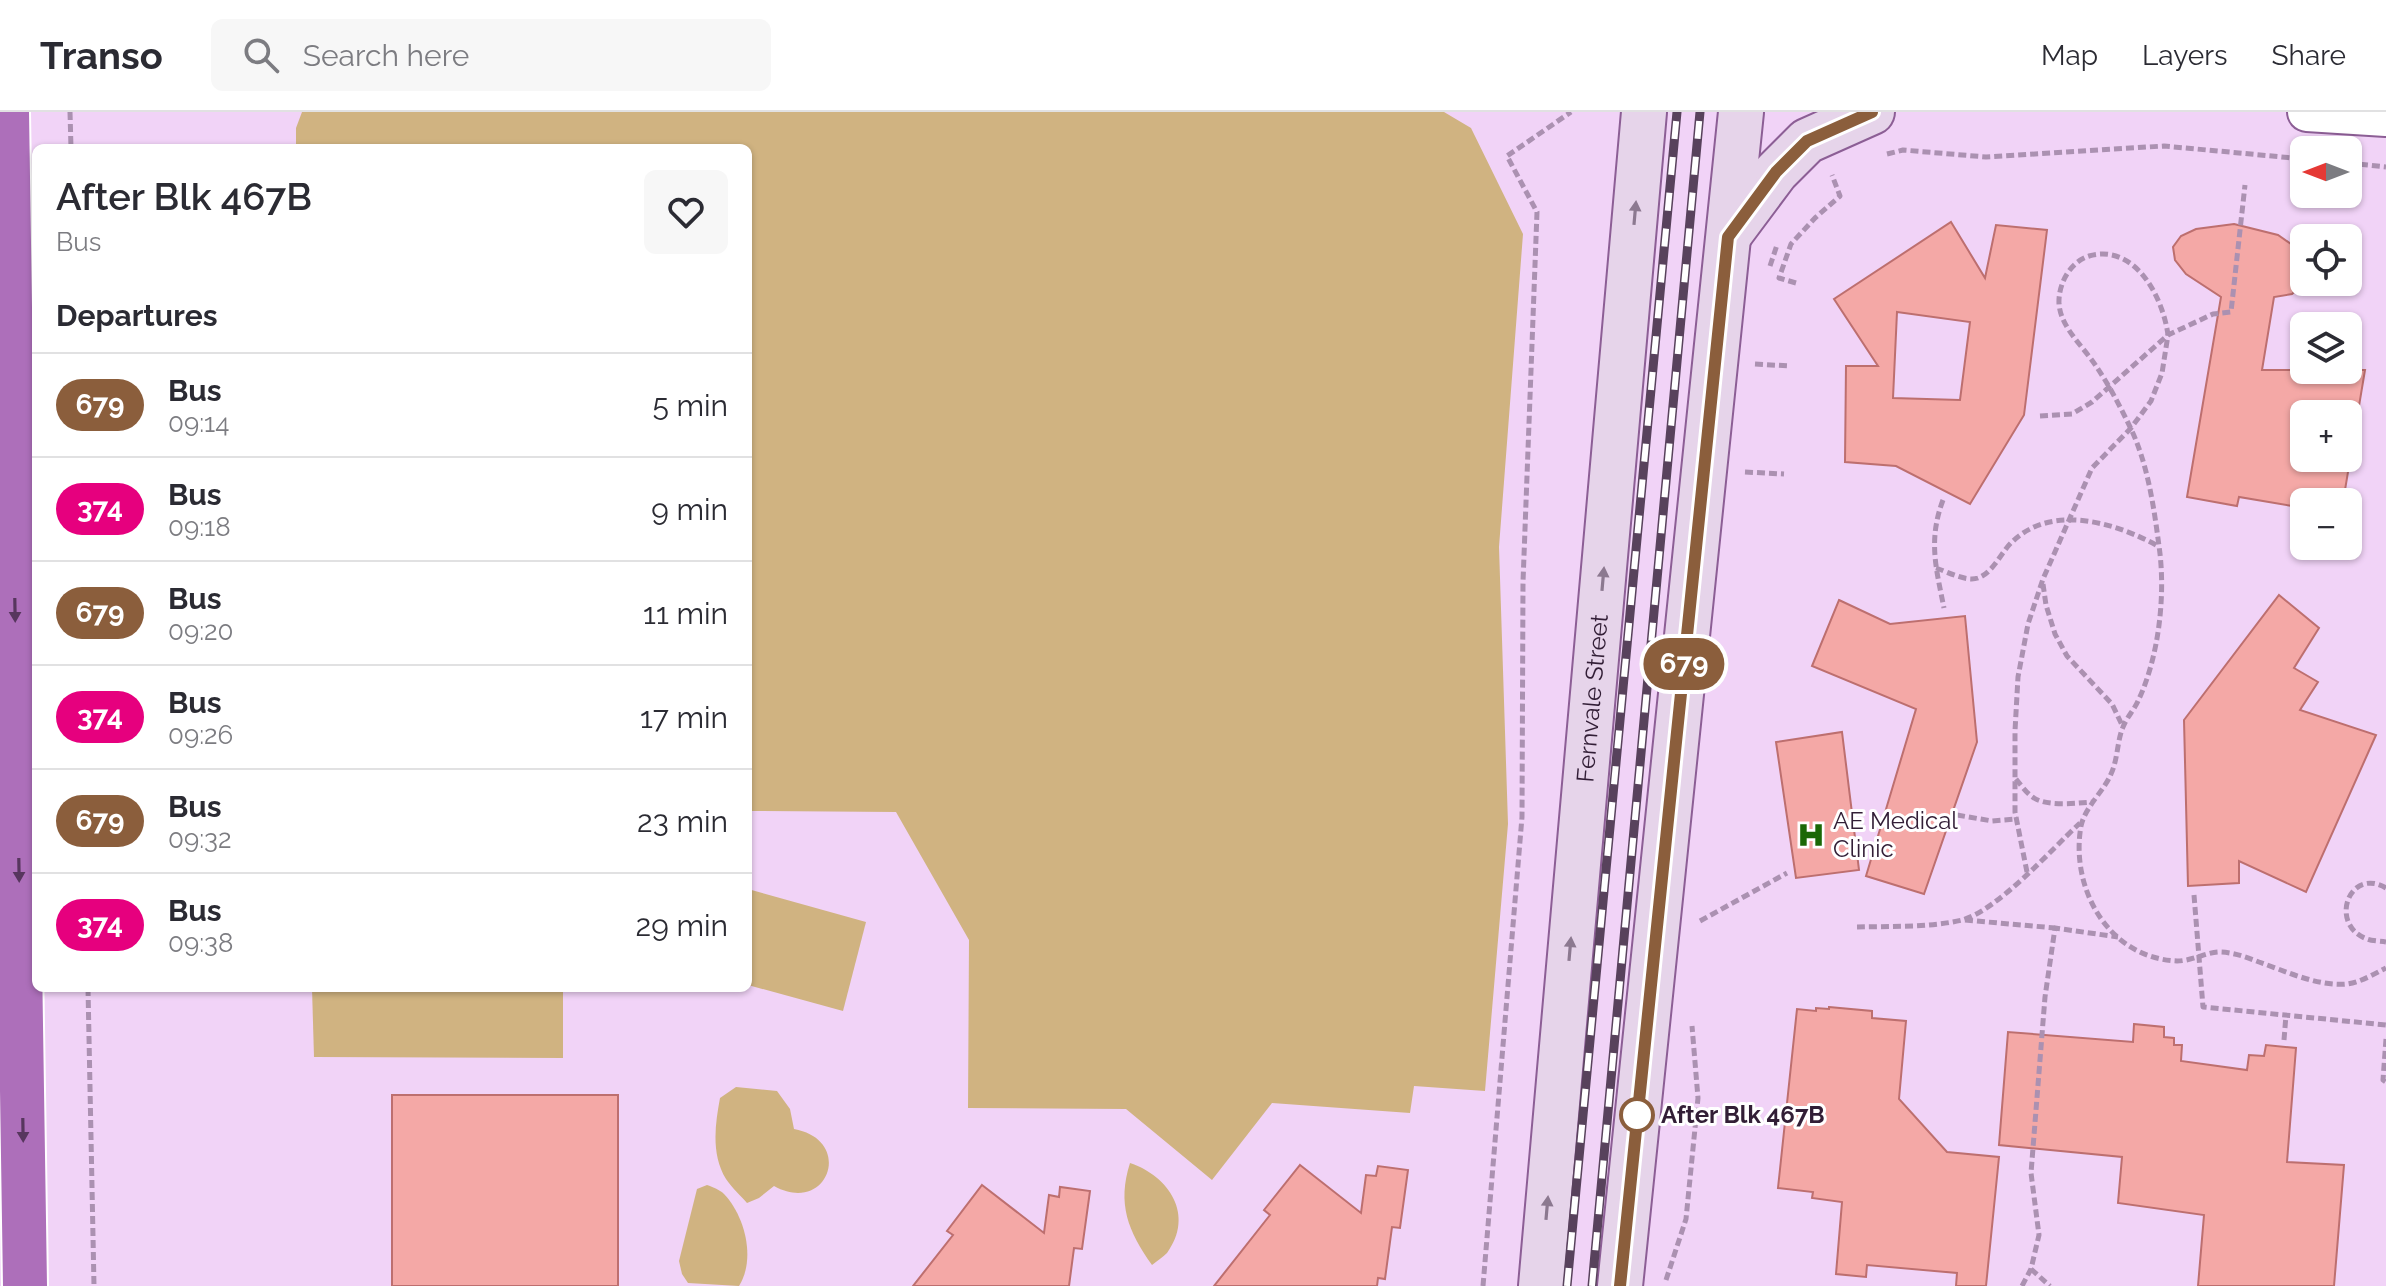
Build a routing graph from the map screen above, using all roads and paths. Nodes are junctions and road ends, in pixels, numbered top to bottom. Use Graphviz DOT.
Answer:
graph roads {
  1 [pos="7,112"];
  2 [pos="70,112"];
  3 [pos="1571,112"];
  4 [pos="1644,112"];
  5 [pos="1741,112"];
  6 [pos="1872,112"];
  7 [pos="2307,112"];
  8 [pos="2386,117"];
  9 [pos="71,144"];
  10 [pos="1873,158"];
  11 [pos="2290,158"];
  12 [pos="2362,164"];
  13 [pos="2386,167"];
  14 [pos="1845,168"];
  15 [pos="2245,185"];
  16 [pos="1728,237"];
  17 [pos="1796,283"];
  18 [pos="2168,335"];
  19 [pos="1754,364"];
  20 [pos="1790,366"];
  21 [pos="2109,389"];
  22 [pos="2040,416"];
  23 [pos="2131,428"];
  24 [pos="1743,472"];
  25 [pos="1784,474"];
  26 [pos="1943,500"];
  27 [pos="2068,521"];
  28 [pos="2159,547"];
  29 [pos="1936,568"];
  30 [pos="2043,579"];
  31 [pos="1944,608"];
  32 [pos="2123,727"];
  33 [pos="2015,778"];
  34 [pos="2094,802"];
  35 [pos="1957,815"];
  36 [pos="2017,819"];
  37 [pos="2082,822"];
  38 [pos="2027,872"];
  39 [pos="1787,873"];
  40 [pos="2386,888"];
  41 [pos="2194,895"];
  42 [pos="1963,919"];
  43 [pos="1857,927"];
  44 [pos="1687,928"];
  45 [pos="2055,928"];
  46 [pos="2118,937"];
  47 [pos="2385,940"];
  48 [pos="2199,957"];
  49 [pos="2386,968"];
  50 [pos="88,992"];
  51 [pos="2286,1015"];
  52 [pos="2386,1025"];
  53 [pos="2386,1039"];
  54 [pos="2284,1040"];
  55 [pos="2386,1082"];
  56 [pos="1698,1098"];
  57 [pos="2031,1269"];
  58 [pos="25,1286"];
  59 [pos="94,1286"];
  60 [pos="1483,1286"];
  61 [pos="1541,1286"];
  62 [pos="1620,1286"];
  63 [pos="1664,1286"];
  64 [pos="2022,1286"];
  65 [pos="2050,1286"];
  1 -- 58 [label="highway, one-way"];
  2 -- 9 [label="path"];
  3 -- 60 [label="path"];
  61 -- 4 [label="street, Fernvale Street, one-way"];
  5 -- 16 [label="street"];
  6 -- 16 [label="street"];
  7 -- 8 [label="street"];
  10 -- 11 [label="path"];
  12 -- 13 [label="path"];
  14 -- 17 [label="path"];
  15 -- 18 [label="path"];
  16 -- 62 [label="street"];
  18 -- 21 [label="path"];
  18 -- 21 [label="path"];
  18 -- 23 [label="path"];
  19 -- 20 [label="path"];
  21 -- 22 [label="path"];
  21 -- 23 [label="path"];
  23 -- 27 [label="path"];
  23 -- 28 [label="path"];
  24 -- 25 [label="path"];
  26 -- 29 [label="path"];
  27 -- 28 [label="path"];
  27 -- 29 [label="path"];
  27 -- 30 [label="path"];
  28 -- 32 [label="path"];
  29 -- 31 [label="path"];
  30 -- 32 [label="path"];
  30 -- 33 [label="path"];
  32 -- 34 [label="path"];
  33 -- 34 [label="path"];
  33 -- 36 [label="path"];
  34 -- 37 [label="path"];
  35 -- 36 [label="path"];
  36 -- 38 [label="path"];
  37 -- 38 [label="path"];
  37 -- 46 [label="path"];
  38 -- 42 [label="path"];
  39 -- 44 [label="path"];
  40 -- 47 [label="path"];
  41 -- 48 [label="path"];
  42 -- 43 [label="path"];
  42 -- 45 [label="path"];
  45 -- 46 [label="path"];
  45 -- 57 [label="path"];
  46 -- 48 [label="path"];
  48 -- 49 [label="path"];
  48 -- 51 [label="path"];
  50 -- 59 [label="path"];
  51 -- 52 [label="path"];
  51 -- 54 [label="path"];
  53 -- 55 [label="path"];
  56 -- 63 [label="path"];
  57 -- 64 [label="path"];
  57 -- 65 [label="path"];
}
